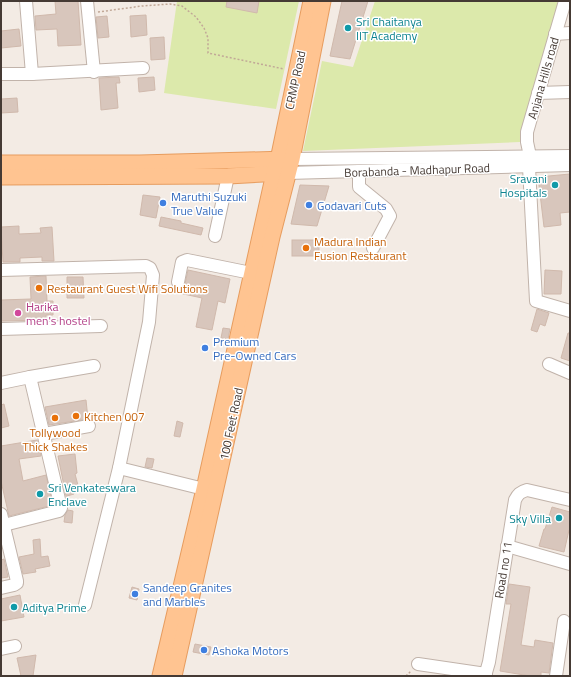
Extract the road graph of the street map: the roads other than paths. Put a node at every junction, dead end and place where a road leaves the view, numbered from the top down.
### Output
1 (26, 1) edge
2 (87, 1) edge
3 (311, 1) edge
4 (323, 1) edge
5 (565, 1) edge
6 (570, 33) edge
7 (556, 34) junction
8 (143, 68) dead end
9 (94, 72) junction
10 (1, 74) edge
11 (32, 74) junction
12 (570, 92) edge
13 (538, 93) junction
14 (570, 156) edge
15 (529, 161) junction
16 (1, 163) edge
17 (570, 165) edge
18 (283, 166) junction
19 (359, 171) junction
20 (228, 176) junction
21 (1, 178) edge
22 (215, 236) dead end
23 (373, 248) dead end
24 (1, 270) edge
25 (251, 274) junction
26 (178, 282) dead end
27 (570, 311) edge
28 (101, 326) dead end
29 (1, 329) edge
30 (549, 364) dead end
31 (94, 366) dead end
32 (570, 373) edge
33 (30, 377) junction
34 (1, 383) edge
35 (89, 426) dead end
36 (44, 434) junction
37 (119, 468) junction
38 (204, 489) junction
39 (570, 500) edge
40 (2, 519) edge
41 (507, 546) junction
42 (570, 564) edge
43 (1, 588) edge
44 (85, 606) dead end
45 (564, 621) dead end
46 (15, 646) dead end
47 (1, 649) edge
48 (418, 664) dead end
49 (486, 675) edge
50 (160, 676) edge
51 (174, 676) edge
52 (556, 676) edge

1 - 11 street
2 - 9 street
3 - 18 main road, CRMP Road
4 - 18 main road, CRMP Road
5 - 7 street, Anjana Hills road
6 - 7 street
7 - 13 street, Anjana Hills road
8 - 9 street
9 - 11 street
10 - 11 street
12 - 13 street
13 - 15 street, Anjana Hills road
14 - 15 street
15 - 17 street, Borabanda - Madhapur Road
15 - 18 street
15 - 19 street, Borabanda - Madhapur Road
15 - 27 street, Anjana Hills road
16 - 18 main road
18 - 19 street, Borabanda - Madhapur Road
18 - 20 main road
18 - 25 main road, 100 Feet Road
18 - 51 main road, 100 Feet Road
19 - 23 street
20 - 21 main road
20 - 22 street
24 - 37 street
25 - 26 street
25 - 38 main road, 100 Feet Road
28 - 29 street
30 - 32 street
31 - 33 street
33 - 34 street
33 - 36 street
35 - 36 street
36 - 40 street
37 - 38 street
37 - 44 street
38 - 50 main road, 100 Feet Road
39 - 41 street, Road no 11
40 - 43 street
41 - 42 street
41 - 49 street, Road no 11
45 - 52 street
46 - 47 street
48 - 49 street

